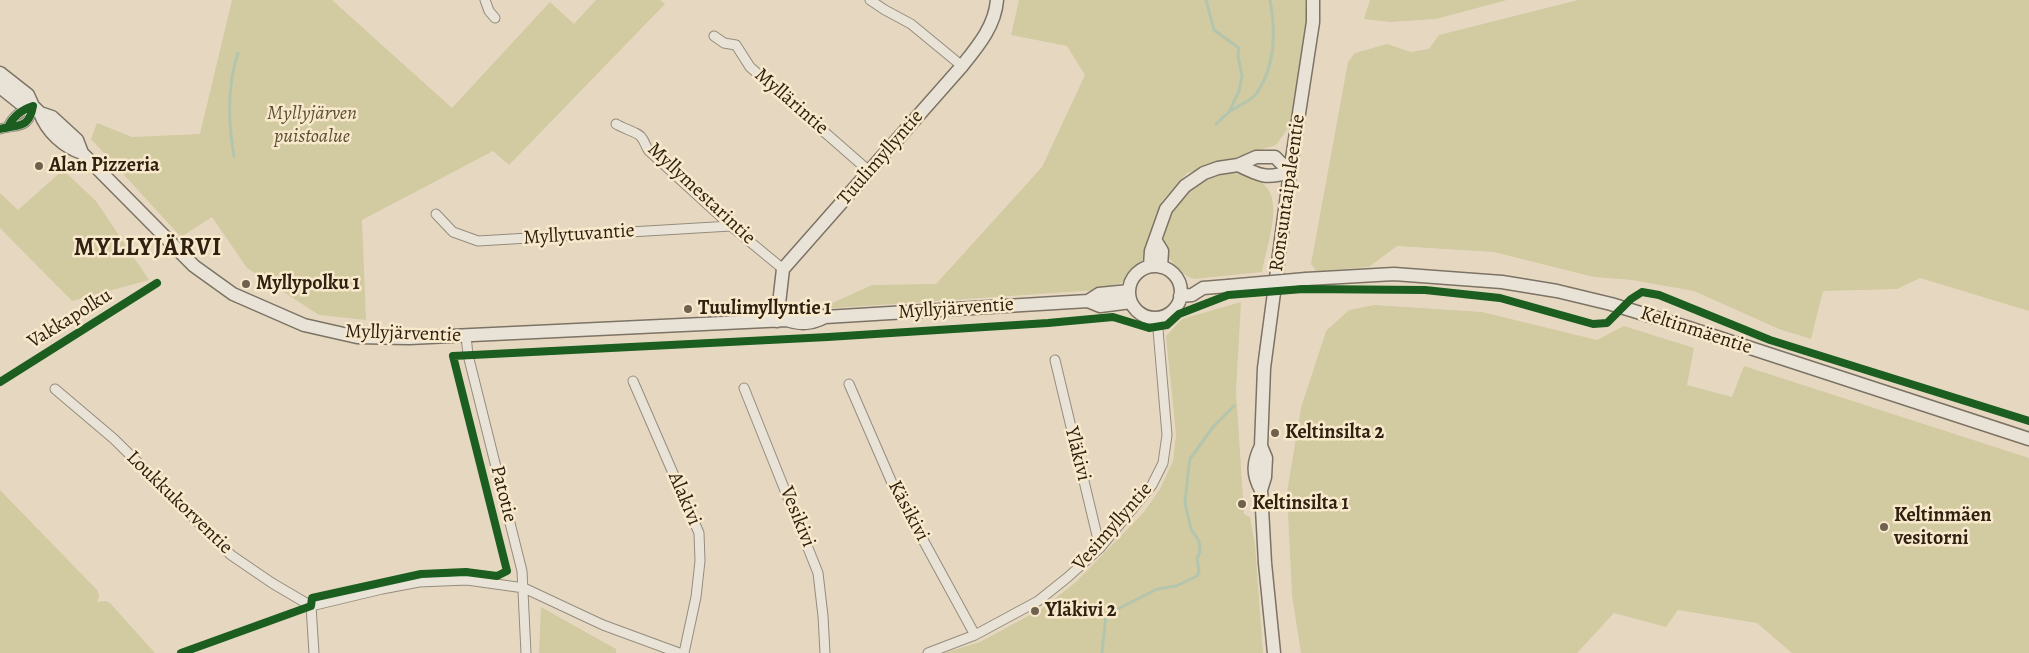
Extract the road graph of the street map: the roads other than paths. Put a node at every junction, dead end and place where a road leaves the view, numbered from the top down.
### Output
1 (485, 0) edge
2 (870, 0) edge
3 (997, 0) edge
4 (1313, 0) edge
5 (494, 18) dead end
6 (714, 36) dead end
7 (962, 66) junction
8 (0, 73) edge
9 (0, 86) edge
10 (36, 110) junction
11 (616, 124) dead end
12 (4, 128) edge
13 (1238, 165) junction
14 (869, 171) junction
15 (1290, 172) junction
16 (436, 214) dead end
17 (731, 226) junction
18 (1156, 266) junction
19 (784, 269) junction
20 (1180, 291) junction
21 (1130, 297) junction
22 (1157, 318) junction
23 (782, 320) junction
24 (466, 336) junction
25 (1055, 360) dead end
26 (633, 381) dead end
27 (848, 384) dead end
28 (744, 388) dead end
29 (55, 389) dead end
30 (2029, 439) edge
31 (1100, 548) junction
32 (524, 588) junction
33 (311, 606) junction
34 (975, 635) junction
35 (314, 653) edge
36 (526, 653) edge
37 (679, 653) edge
38 (684, 653) edge
39 (825, 653) edge
40 (928, 653) edge
41 (1274, 653) edge

1 - 5 street
2 - 7 street
3 - 7 main road, Tuulimyllyntie
4 - 15 main road, Ronsuntaipaleentie
6 - 14 street, Myllärintie
7 - 14 main road, Tuulimyllyntie
8 - 10 main road, Myllyjärventie
9 - 10 main road, Myllyjärventie
10 - 12 street
10 - 24 main road, Myllyjärventie
11 - 17 street, Myllymestarintie
13 - 15 main road
13 - 15 main road
13 - 18 main road
14 - 19 main road, Tuulimyllyntie
15 - 41 main road, Ronsuntaipaleentie
16 - 17 street, Myllytuvantie
17 - 19 street, Myllymestarintie
18 - 20 main road
18 - 21 main road
19 - 23 main road
20 - 22 main road
20 - 30 main road, Keltinmäentie, bridge
21 - 22 main road
21 - 23 main road, Myllyjärventie
22 - 31 street, Vesimyllyntie
23 - 24 main road, Myllyjärventie
24 - 32 street, Patotie
25 - 31 street, Yläkivi
26 - 38 street, Alakivi
27 - 34 street, Käsikivi
28 - 39 street, Vesikivi
29 - 33 street, Loukkukorventie
31 - 34 street, Vesimyllyntie
32 - 33 street
32 - 36 street, Patotie
32 - 37 street
33 - 35 street
34 - 40 street, Vesimyllyntie

